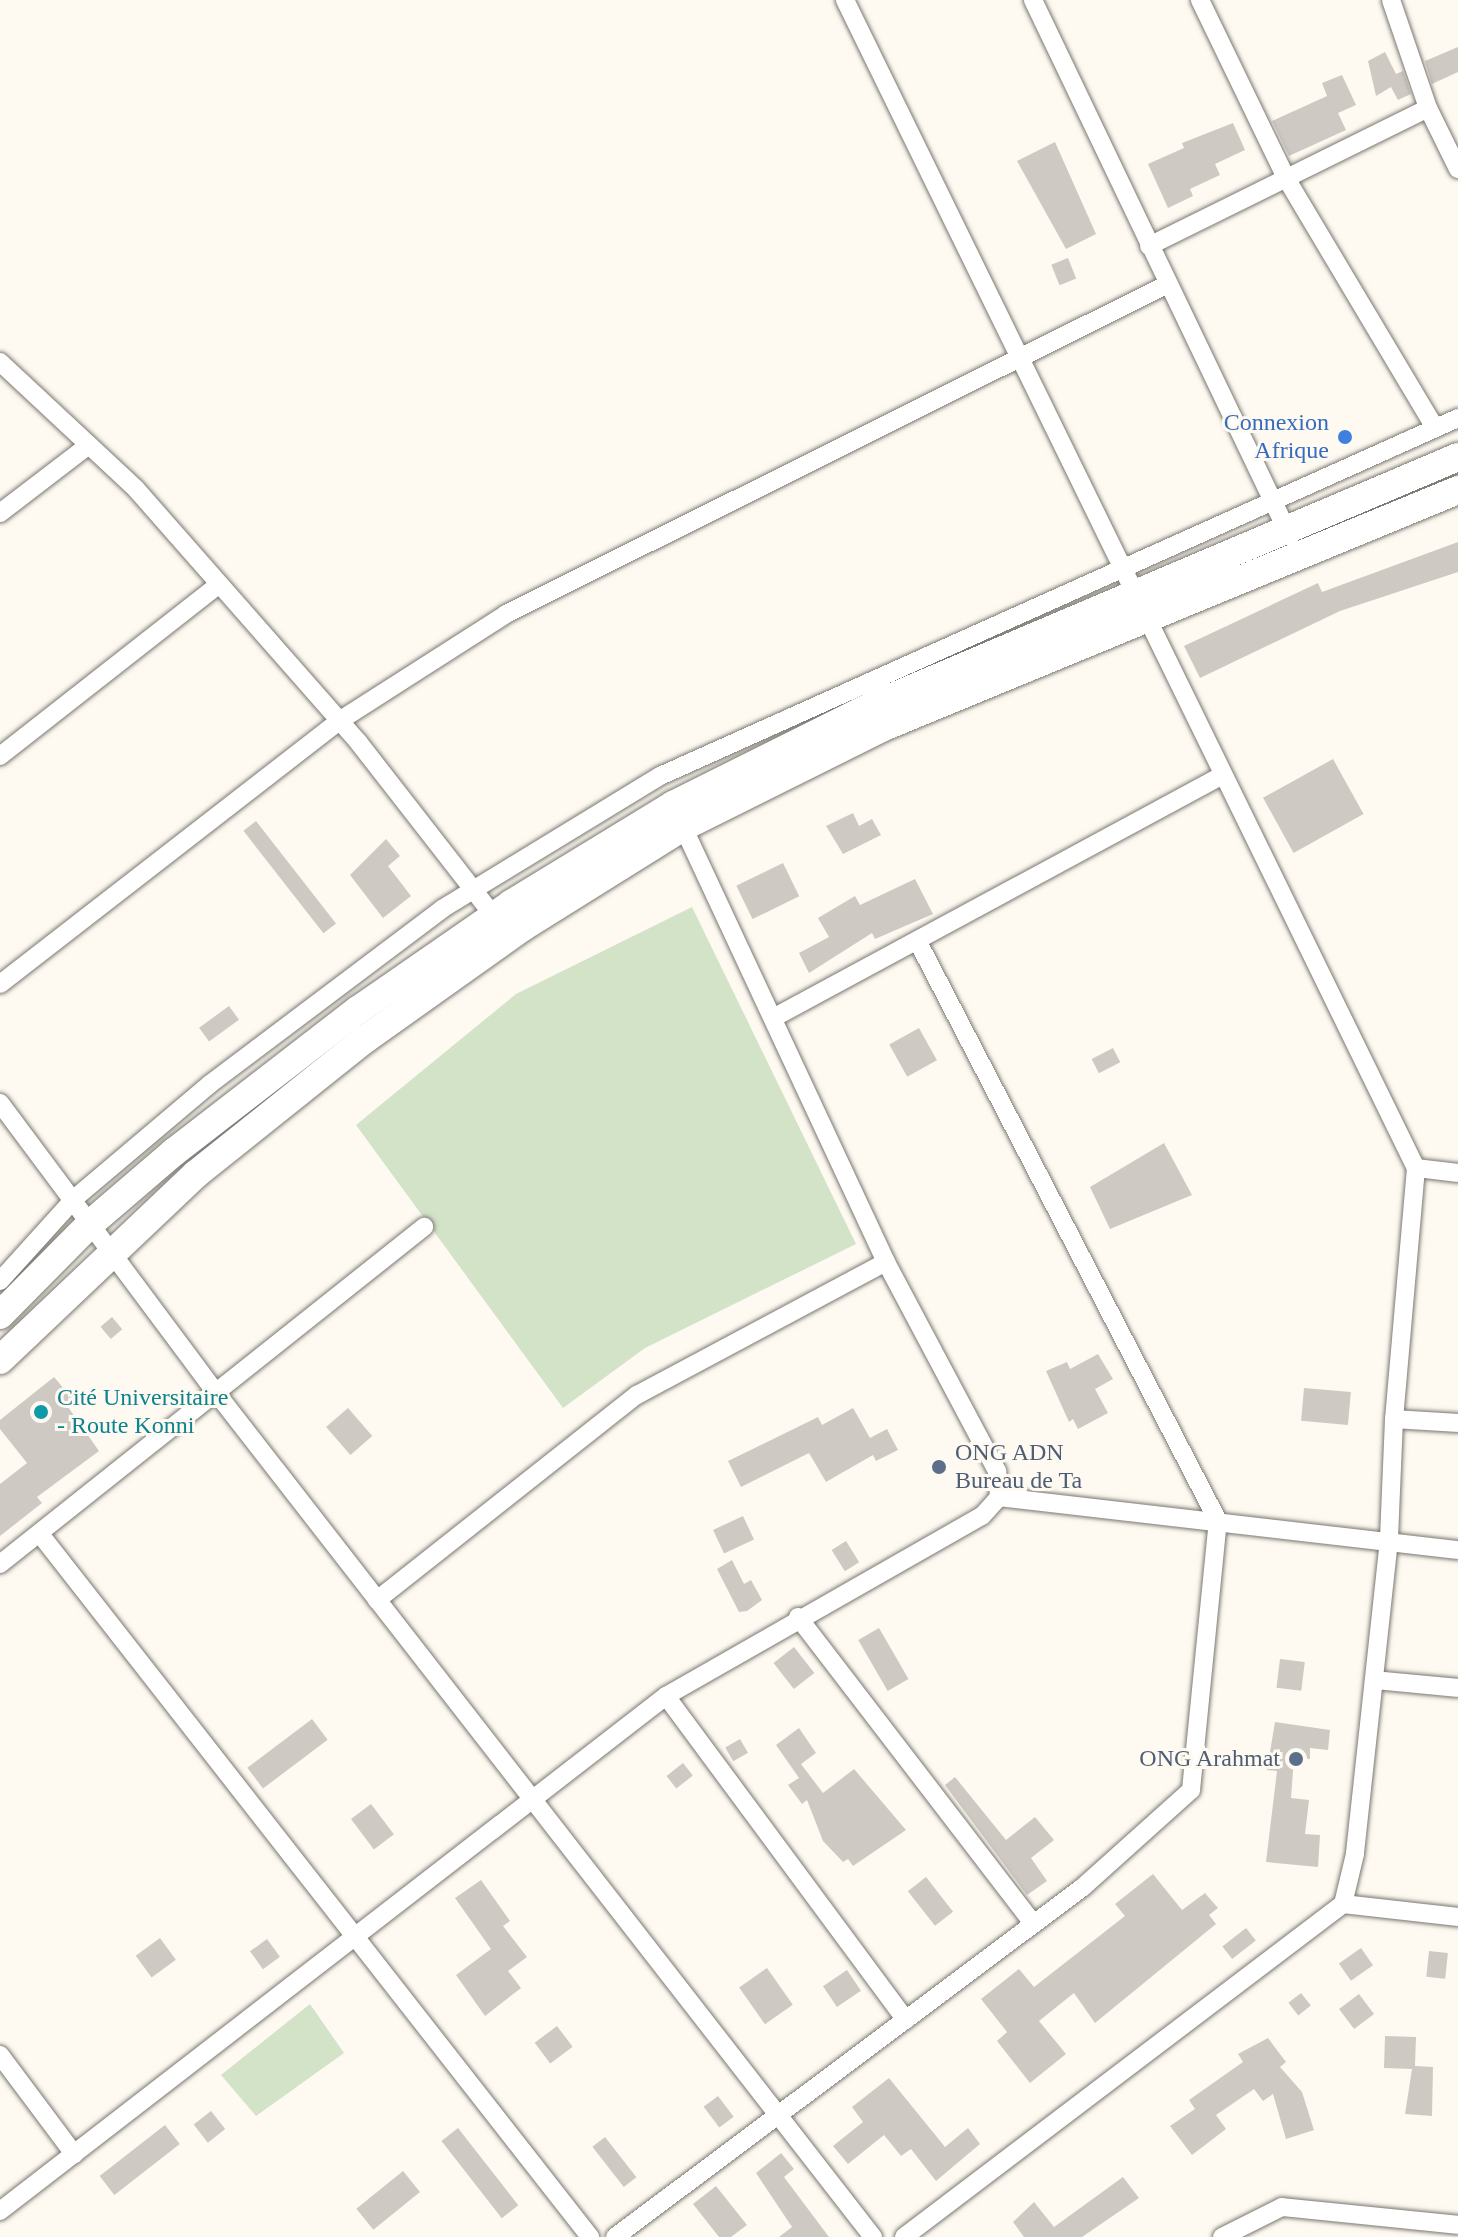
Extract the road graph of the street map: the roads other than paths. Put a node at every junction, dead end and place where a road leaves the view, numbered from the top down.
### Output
1 (845, 0) edge
2 (1200, 0) edge
3 (1391, 0) edge
4 (1035, 1) edge
5 (1428, 108) junction
6 (1458, 169) edge
7 (1286, 178) junction
8 (1149, 246) junction
9 (1168, 284) junction
10 (1022, 361) junction
11 (0, 362) edge
12 (1458, 418) edge
13 (1435, 428) junction
14 (89, 445) junction
15 (1458, 457) edge
16 (1458, 490) edge
17 (1273, 497) junction
18 (0, 513) edge
19 (1287, 528) junction
20 (1298, 554) junction
21 (1121, 565) junction
22 (219, 584) junction
23 (1141, 605) junction
24 (339, 721) junction
25 (0, 756) edge
26 (1223, 775) junction
27 (678, 816) junction
28 (474, 889) junction
29 (502, 926) junction
30 (917, 940) junction
31 (0, 984) edge
32 (773, 1018) junction
33 (367, 1020) junction
34 (0, 1103) edge
35 (1416, 1168) junction
36 (1458, 1173) edge
37 (75, 1198) junction
38 (90, 1224) junction
39 (424, 1227) dead end
40 (113, 1253) junction
41 (886, 1262) junction
42 (0, 1281) edge
43 (0, 1315) edge
44 (0, 1360) edge
45 (218, 1395) junction
46 (1394, 1419) junction
47 (1458, 1423) edge
48 (999, 1497) junction
49 (1218, 1521) junction
50 (40, 1534) junction
51 (1389, 1540) junction
52 (1458, 1550) edge
53 (0, 1564) edge
54 (377, 1600) junction
55 (798, 1617) junction
56 (1374, 1680) junction
57 (1458, 1688) edge
58 (666, 1696) junction
59 (531, 1800) junction
60 (1343, 1904) junction
61 (1458, 1917) edge
62 (1033, 1923) junction
63 (355, 1936) junction
64 (906, 2020) junction
65 (0, 2055) edge
66 (778, 2114) junction
67 (74, 2154) junction
68 (0, 2211) edge
69 (1458, 2225) edge
70 (590, 2237) edge
71 (615, 2237) edge
72 (873, 2237) edge
73 (904, 2237) edge
74 (1222, 2237) edge

1 - 10 street
2 - 7 street
3 - 5 street
4 - 8 street
5 - 6 street
5 - 7 street
7 - 8 street
7 - 13 street
8 - 9 street
9 - 10 street
9 - 17 street
10 - 21 street
10 - 24 street
11 - 14 street
12 - 13 street
13 - 17 street
14 - 18 street
14 - 22 street
15 - 19 main road
16 - 20 main road
17 - 19 street
17 - 21 street
19 - 20 street
19 - 23 main road
20 - 23 main road
21 - 23 street
21 - 28 street
22 - 24 street
22 - 25 street
23 - 26 street
23 - 27 main road
24 - 28 street
24 - 31 street
26 - 30 street
26 - 35 street
27 - 29 main road
27 - 32 street
28 - 29 street
28 - 37 street
29 - 33 main road
30 - 32 street
30 - 49 street
32 - 41 street
33 - 38 main road
33 - 40 main road
34 - 37 street
35 - 36 street
35 - 46 street
37 - 38 street
37 - 42 street
38 - 40 street
38 - 43 main road
39 - 45 street
40 - 44 main road
40 - 45 street
41 - 48 street
41 - 54 street
45 - 50 street
45 - 54 street
46 - 47 street
46 - 51 street
48 - 49 street
48 - 55 street
49 - 51 street
49 - 62 street
50 - 53 street
50 - 63 street
51 - 52 street
51 - 56 street
54 - 59 street
55 - 58 street
55 - 62 street
56 - 57 street
56 - 60 street
58 - 59 street
58 - 64 street
59 - 63 street
59 - 66 street
60 - 61 street
60 - 73 street
62 - 64 street
63 - 67 street
63 - 70 street
64 - 66 street
65 - 67 street
66 - 71 street
66 - 72 street
67 - 68 street
69 - 74 street

